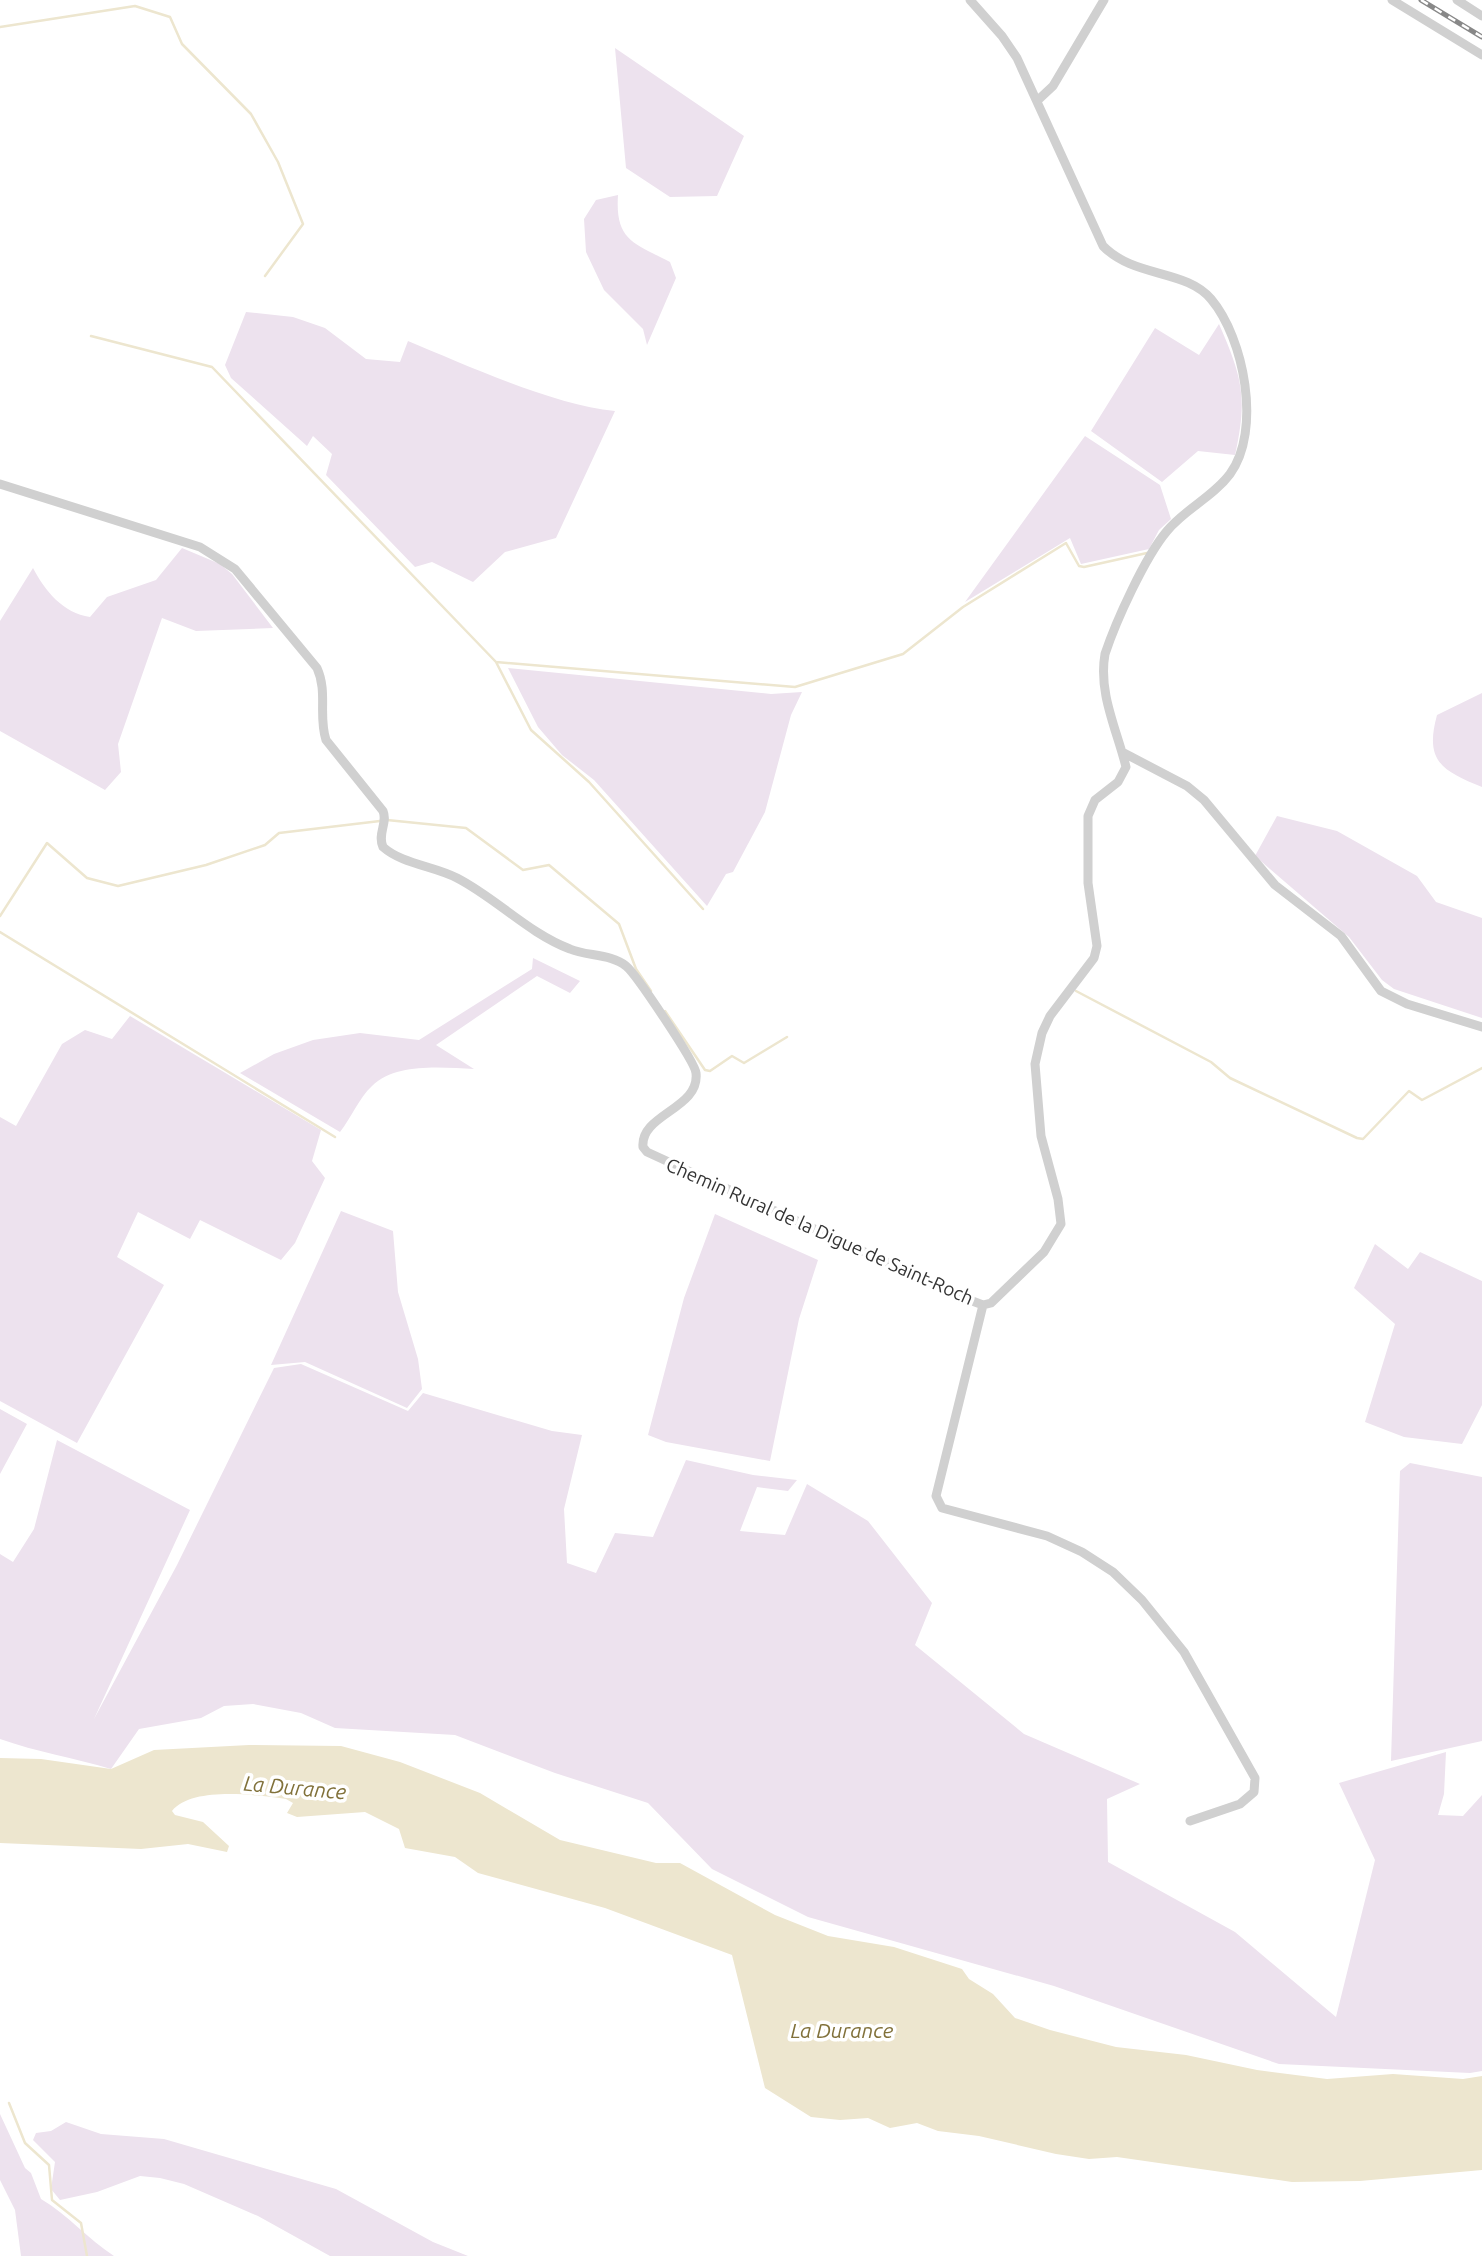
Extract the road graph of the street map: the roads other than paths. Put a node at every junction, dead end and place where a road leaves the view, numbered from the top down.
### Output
1 (970, 0) edge
2 (1104, 0) edge
3 (1392, 0) edge
4 (1457, 0) edge
5 (1482, 16) edge
6 (1482, 55) edge
7 (1038, 100) junction
8 (0, 484) edge
9 (1122, 752) junction
10 (1482, 1027) edge
11 (985, 1305) junction
12 (1190, 1821) dead end

1 - 7 street
2 - 7 street
3 - 6 street
4 - 5 street
7 - 9 street
8 - 11 street, Chemin Rural de la Digue de Saint-Roch
9 - 10 street
9 - 11 street
11 - 12 street

